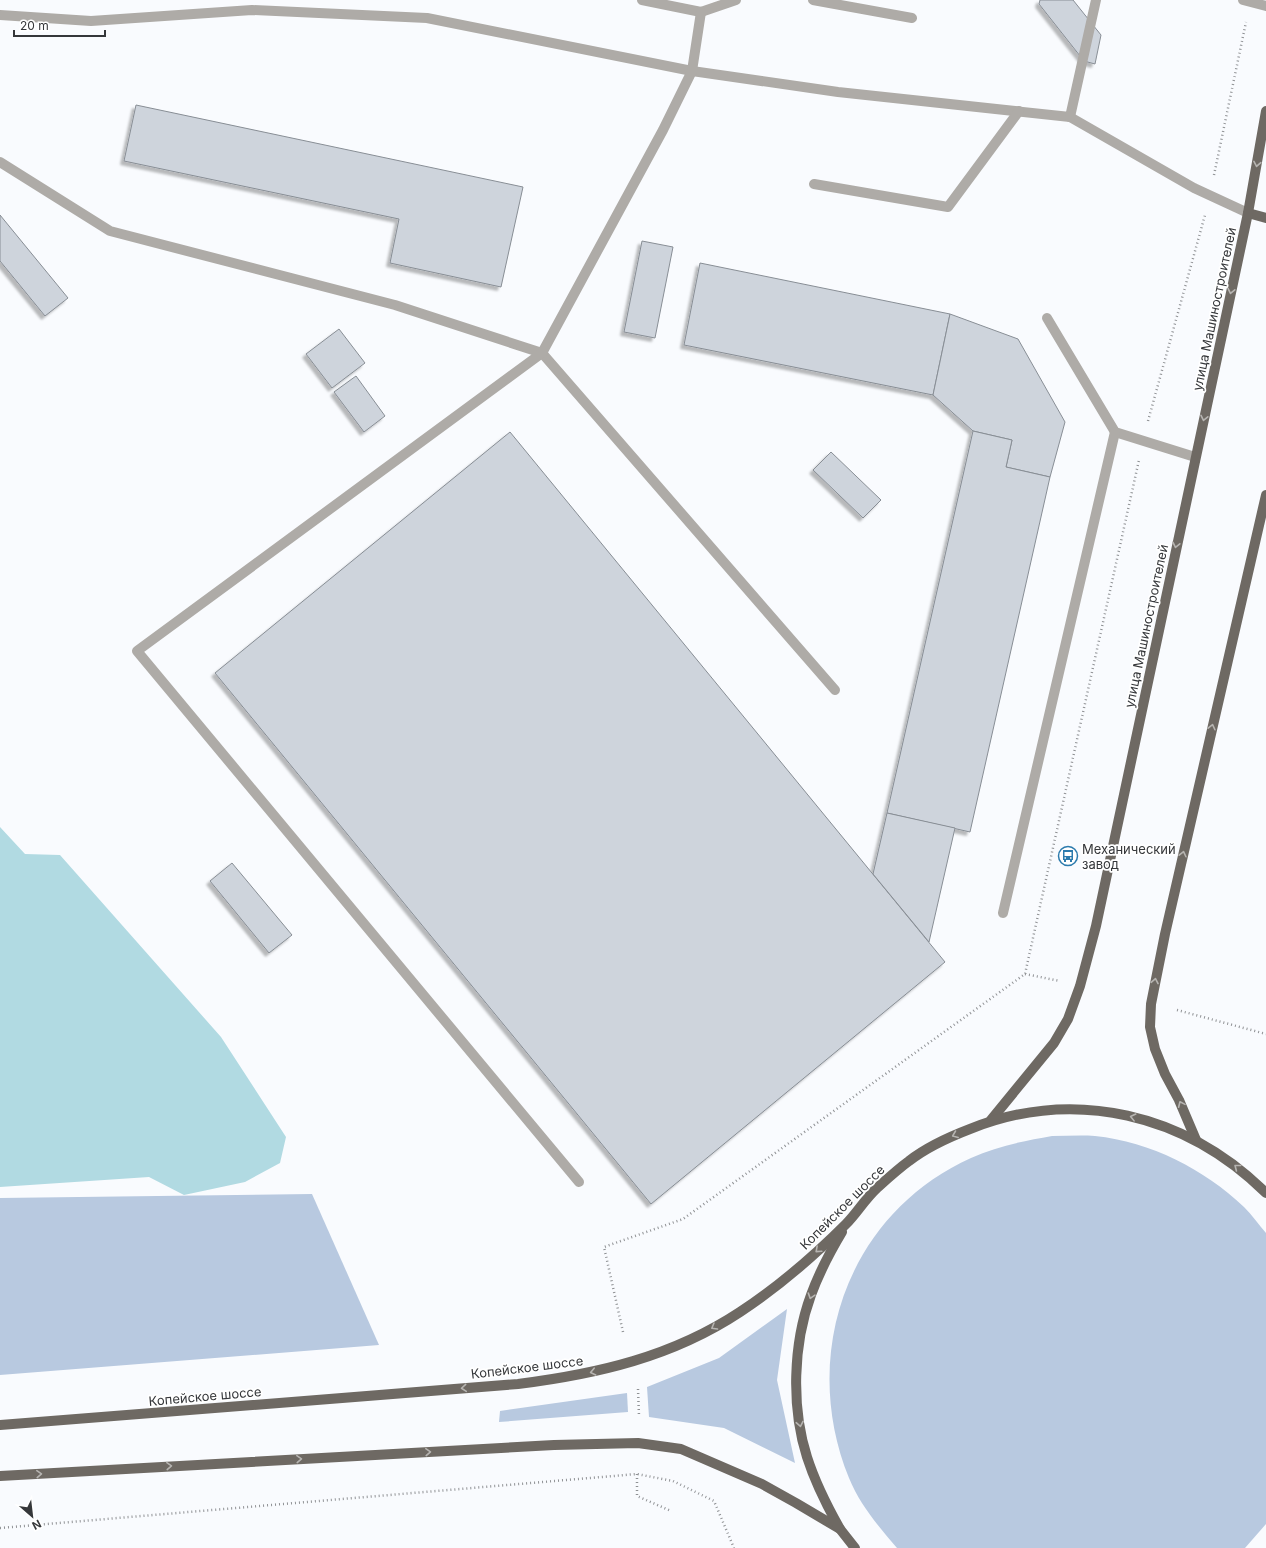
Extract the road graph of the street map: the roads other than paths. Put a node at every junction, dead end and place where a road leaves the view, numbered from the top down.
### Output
1 (642, 0) edge
2 (736, 0) edge
3 (813, 0) edge
4 (1096, 0) edge
5 (1246, 1) edge
6 (1266, 6) edge
7 (701, 12) junction
8 (0, 15) edge
9 (912, 18) dead end
10 (692, 71) junction
11 (1019, 111) junction
12 (1266, 111) edge
13 (1070, 117) junction
14 (0, 162) edge
15 (814, 184) dead end
16 (1248, 213) junction
17 (1266, 218) edge
18 (1047, 318) dead end
19 (542, 353) junction
20 (1115, 432) junction
21 (1195, 457) junction
22 (1266, 495) edge
23 (835, 690) dead end
24 (1003, 913) dead end
25 (991, 1120) junction
26 (1196, 1140) junction
27 (579, 1182) dead end
28 (1266, 1193) edge
29 (847, 1223) junction
30 (0, 1425) edge
31 (0, 1476) edge
32 (840, 1529) junction
33 (855, 1548) edge

1 - 7 lane
2 - 7 lane
3 - 9 lane
4 - 13 lane
5 - 6 lane
7 - 10 lane
8 - 10 lane
10 - 11 lane
10 - 19 lane
11 - 13 lane
11 - 15 lane
12 -> 16 main road, улица Машиностроителей
13 - 16 lane
14 - 19 lane
16 - 17 main road
16 -> 21 main road, улица Машиностроителей
18 - 20 lane
19 - 23 lane
19 - 27 lane
20 - 21 lane
20 - 24 lane
21 -> 25 main road, улица Машиностроителей
26 -> 22 main road
26 -> 25 main road, Копейское шоссе
25 -> 29 main road, Копейское шоссе
28 -> 26 main road, Копейское шоссе
29 -> 30 main road, Копейское шоссе
29 -> 32 main road
31 -> 32 main road
32 - 33 main road

